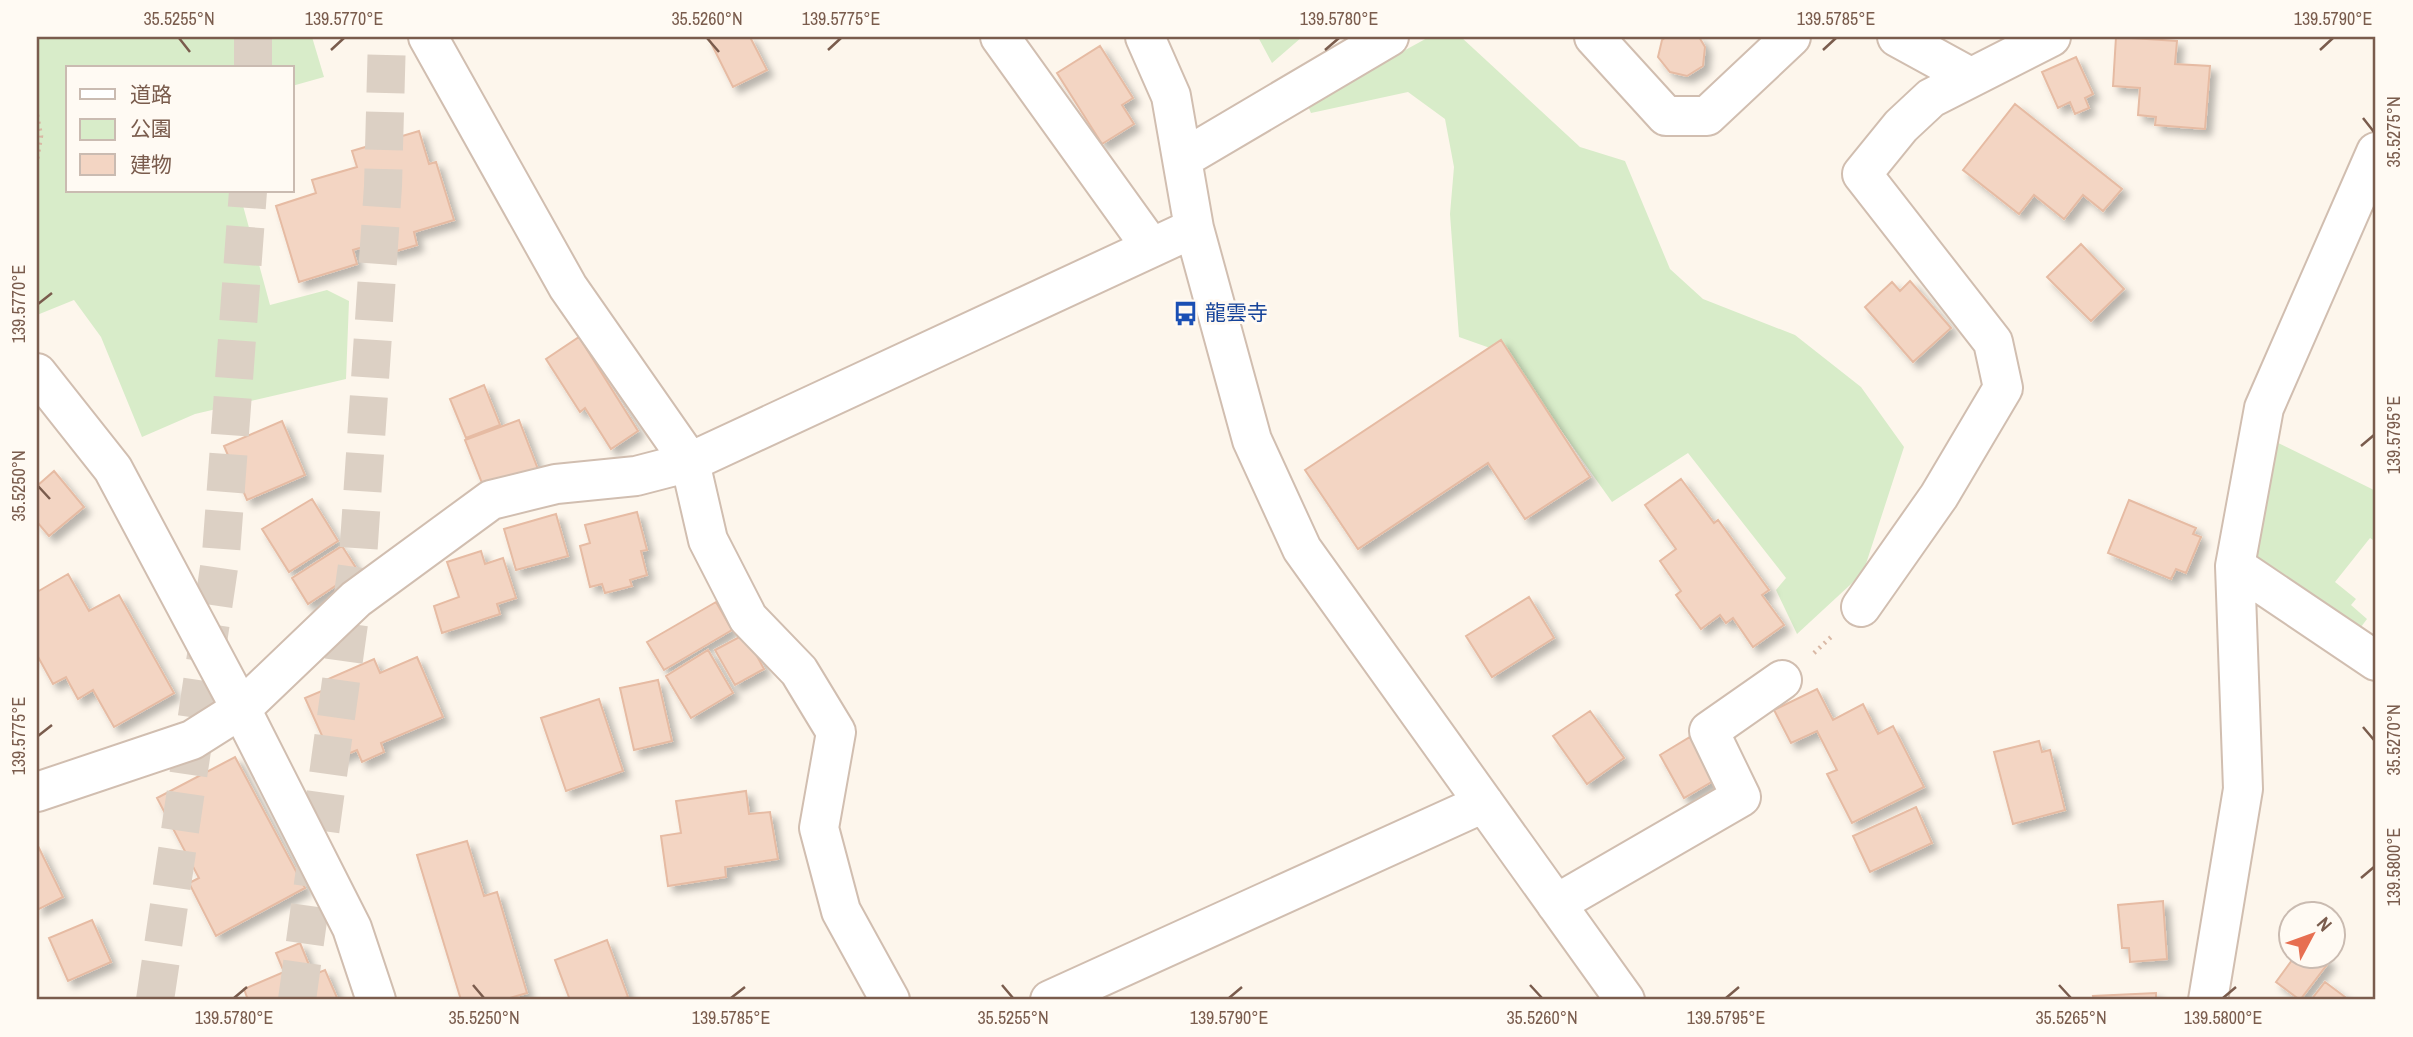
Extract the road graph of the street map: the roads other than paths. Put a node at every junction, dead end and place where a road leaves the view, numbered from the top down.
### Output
1 (428, 37) edge
2 (1000, 37) edge
3 (1145, 37) edge
4 (1389, 37) edge
5 (1594, 37) edge
6 (1791, 37) edge
7 (1897, 37) edge
8 (2050, 37) edge
9 (1970, 77) junction
10 (1184, 158) junction
11 (2371, 176) edge
12 (1194, 228) junction
13 (1151, 247) junction
14 (37, 373) edge
15 (690, 462) junction
16 (2235, 566) junction
17 (1861, 607) road end
18 (2376, 661) edge
19 (1782, 680) road end
20 (241, 709) junction
21 (37, 792) edge
22 (1484, 803) junction
23 (1556, 904) junction
24 (376, 1000) edge
25 (891, 1000) edge
26 (1050, 1000) edge
27 (1625, 1000) edge
28 (2208, 1000) edge

1 - 15 street
2 - 13 street
3 - 10 street
4 - 10 street
5 - 6 street
7 - 9 street
8 - 9 street
9 - 17 street
10 - 12 street
11 - 16 street
12 - 13 street
12 - 22 street
13 - 15 street
14 - 20 street
15 - 20 street
15 - 25 street
16 - 18 street
16 - 28 street
19 - 23 street
20 - 21 street
20 - 24 street
22 - 23 street
22 - 26 street
23 - 27 street

